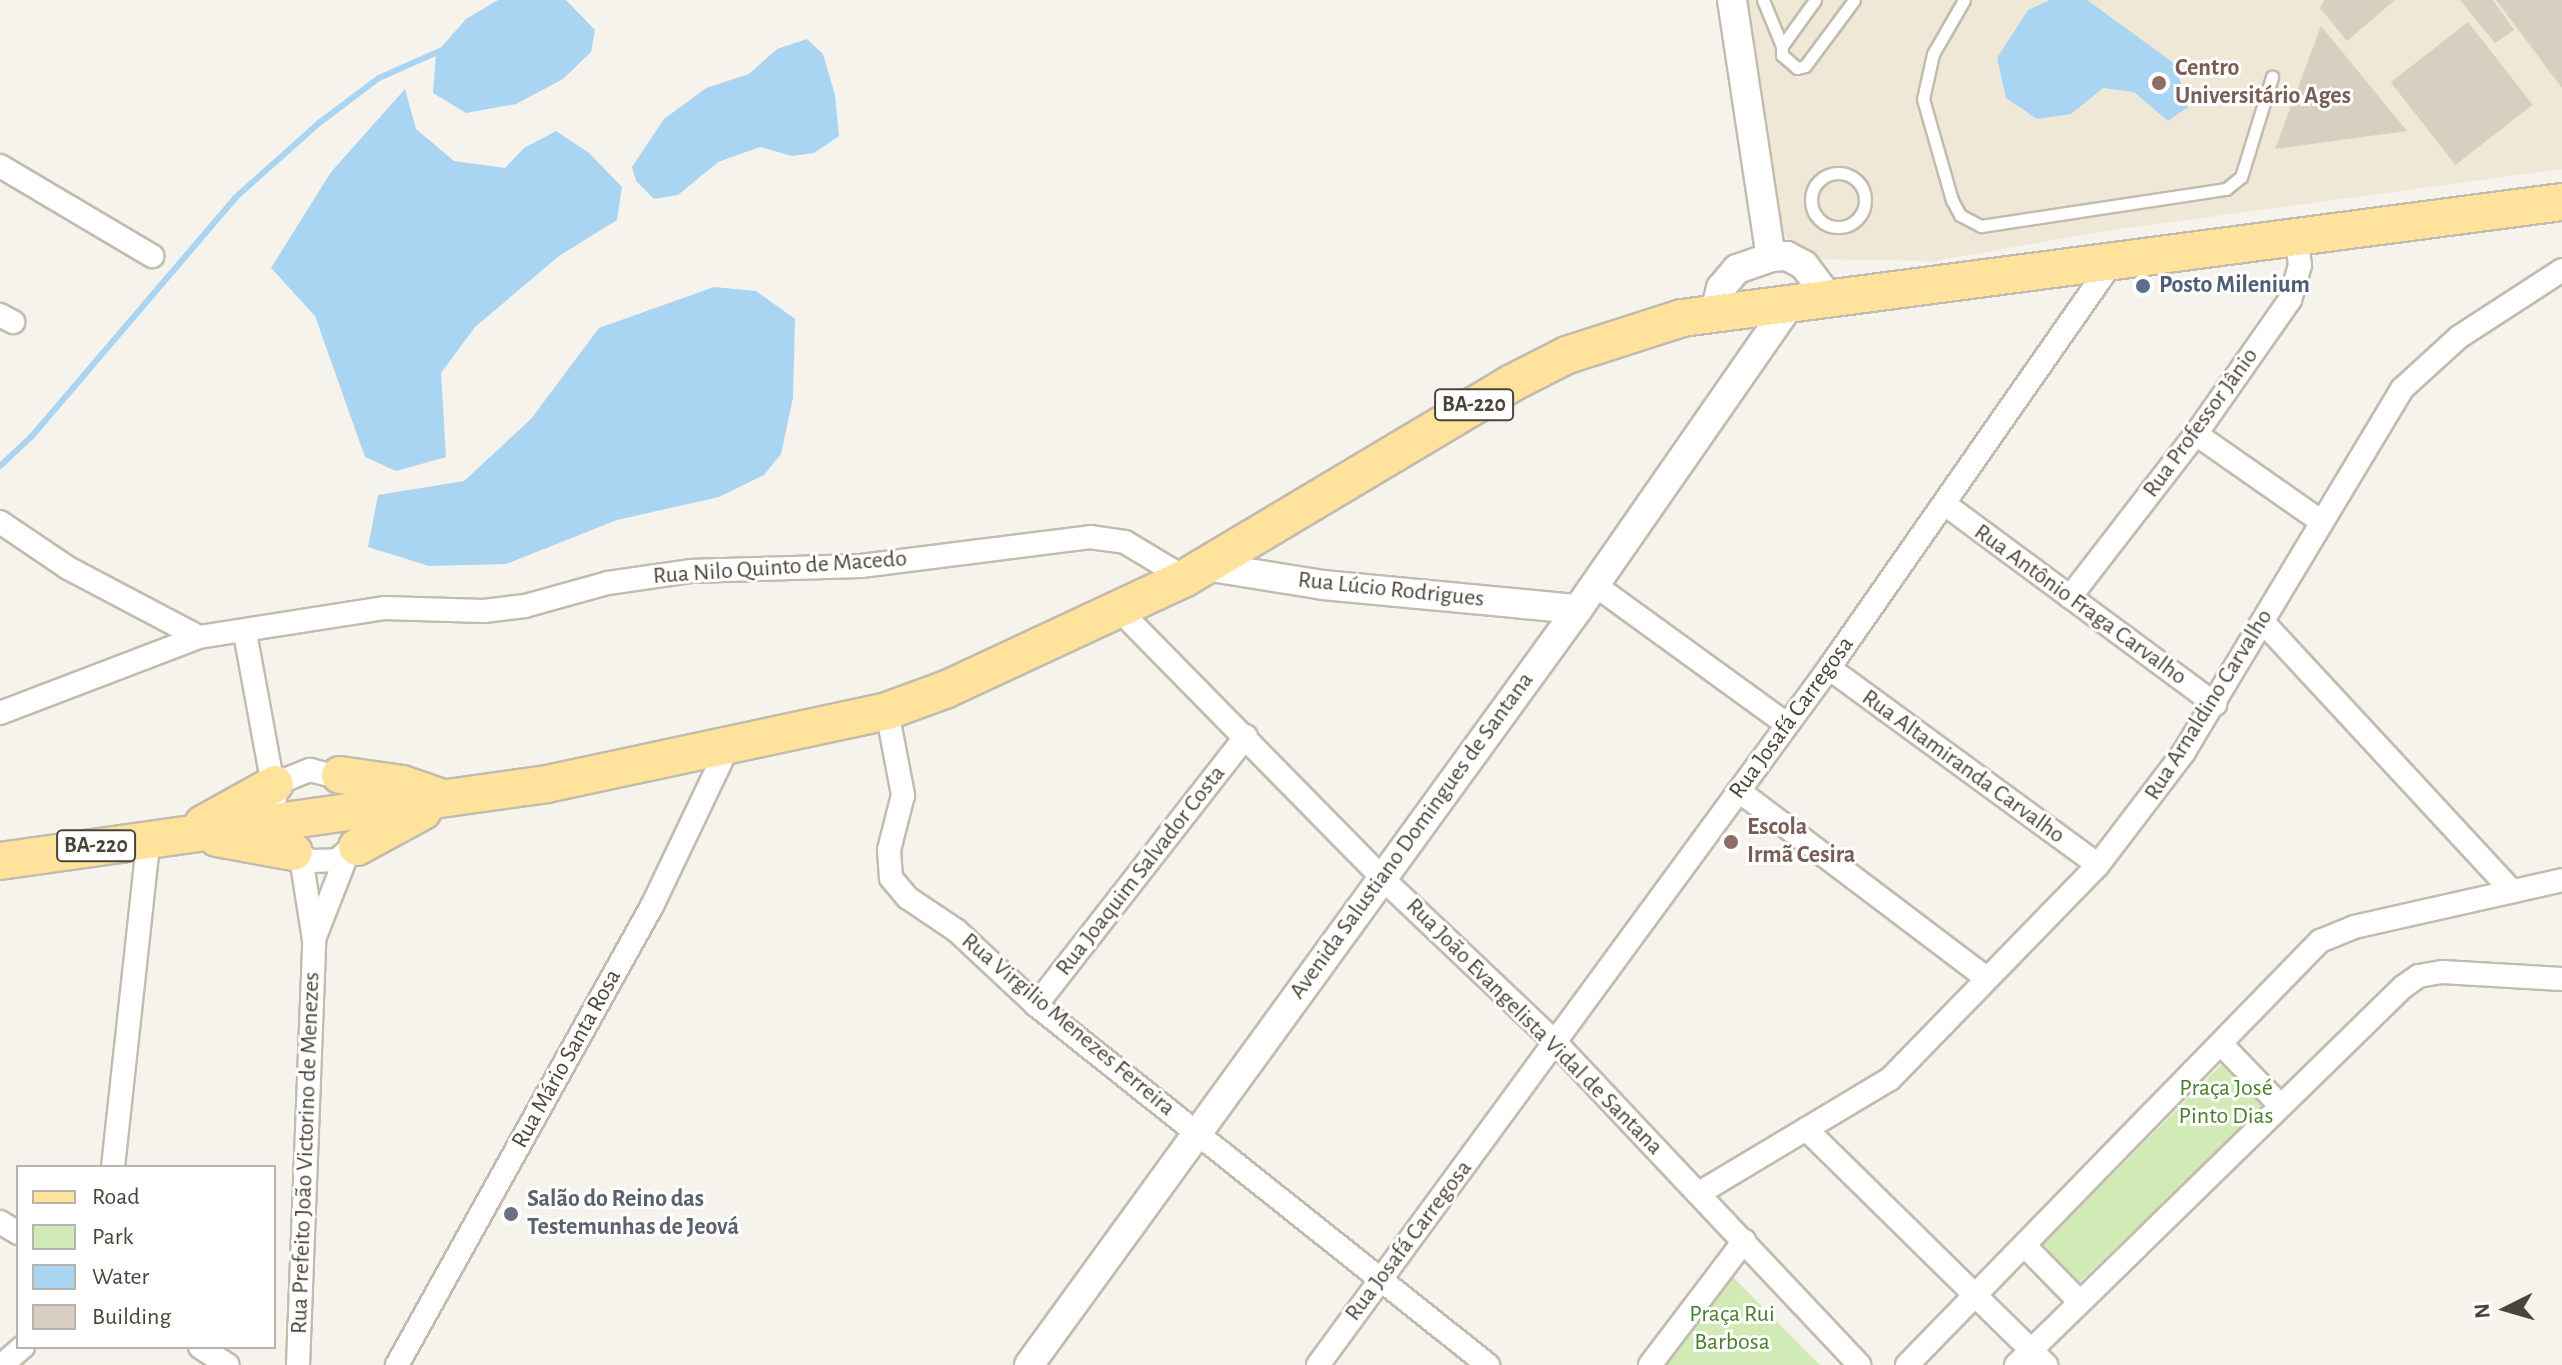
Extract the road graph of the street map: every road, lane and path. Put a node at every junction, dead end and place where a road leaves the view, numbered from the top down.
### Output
1 (1732, 0) edge
2 (1763, 0) edge
3 (1815, 0) edge
4 (1854, 0) edge
5 (1964, 0) edge
6 (1782, 46) junction
7 (2272, 77) dead end
8 (0, 166) edge
9 (1864, 191) joint
10 (2562, 202) edge
11 (2296, 235) junction
12 (152, 256) dead end
13 (1771, 257) junction
14 (2115, 258) junction
15 (2562, 270) edge
16 (1831, 301) junction
17 (1790, 304) junction
18 (1715, 312) junction
19 (2196, 434) junction
20 (1946, 505) junction
21 (2319, 520) junction
22 (0, 522) edge
23 (1195, 572) junction
24 (1595, 585) junction
25 (2070, 597) junction
26 (1578, 609) junction
27 (1120, 611) junction
28 (2263, 622) junction
29 (245, 633) junction
30 (199, 637) junction
31 (1829, 668) junction
32 (2215, 704) junction
33 (887, 711) junction
34 (0, 713) edge
35 (1786, 724) junction
36 (1246, 736) junction
37 (728, 747) junction
38 (340, 775) junction
39 (275, 784) junction
40 (1739, 791) junction
41 (446, 799) junction
42 (368, 811) junction
43 (193, 832) junction
44 (149, 838) junction
45 (291, 844) junction
46 (352, 851) junction
47 (0, 861) edge
48 (2098, 865) junction
49 (1381, 877) junction
50 (2562, 880) edge
51 (2512, 891) junction
52 (314, 940) junction
53 (1986, 978) junction
54 (2562, 979) edge
55 (1036, 1005) junction
56 (1557, 1044) junction
57 (2222, 1045) junction
58 (2280, 1105) junction
59 (1806, 1129) junction
60 (1195, 1132) junction
61 (113, 1165) edge
62 (1701, 1192) junction
63 (1744, 1241) junction
64 (2024, 1245) junction
65 (1380, 1279) junction
66 (1975, 1294) junction
67 (2079, 1301) junction
68 (203, 1349) edge
69 (2031, 1360) edge
70 (228, 1365) edge
71 (298, 1365) edge
72 (397, 1365) edge
73 (1029, 1365) edge
74 (1318, 1365) edge
75 (1488, 1365) edge
76 (1650, 1365) edge
77 (1859, 1365) edge
78 (1907, 1365) edge

1 - 13 street
2 - 6 lane
3 - 6 lane
4 - 6 lane
5 - 7 lane
8 - 12 street
9 - 9 lane
10 - 11 main road, BA-220
11 - 14 main road, BA-220
11 - 19 street, Rua Professor Jânio
13 - 16 street
13 - 18 street
14 - 16 main road, BA-220
14 - 20 street, Rua Josafá Carregosa
15 - 21 street, Rua Arnaldino Carvalho
16 - 17 main road, BA-220
17 - 18 main road, BA-220
17 - 24 street, Avenida Salustiano Domingues de Santana
18 - 23 main road, BA-220
19 - 21 street
19 - 25 street, Rua Professor Jânio
20 - 25 street, Rua Antônio Fraga Carvalho
20 - 31 street, Rua Josafá Carregosa
21 - 28 street, Rua Arnaldino Carvalho
22 - 30 street
23 - 26 street, Rua Lúcio Rodrigues
23 - 27 main road, BA-220
23 - 29 street, Rua Nilo Quinto de Macedo
24 - 26 street, Avenida Salustiano Domingues de Santana
24 - 35 street
25 - 32 street, Rua Antônio Fraga Carvalho
26 - 49 street, Avenida Salustiano Domingues de Santana
27 - 33 main road, BA-220
27 - 36 street, Rua João Evangelista Vidal de Santana
28 - 32 street, Rua Arnaldino Carvalho
28 - 51 street
29 - 30 street, Rua Nilo Quinto de Macedo
29 - 39 street, Rua Prefeito João Victorino de Menezes
30 - 34 street, Rua Nilo Quinto de Macedo
31 - 35 street, Rua Josafá Carregosa
31 - 48 street, Rua Altamiranda Carvalho
32 - 48 street, Rua Arnaldino Carvalho
33 - 37 main road, BA-220
33 - 55 street, Rua Virgilio Menezes Ferreira
35 - 40 street, Rua Josafá Carregosa
36 - 49 street, Rua João Evangelista Vidal de Santana
36 - 55 street, Rua Joaquim Salvador Costa
37 - 41 main road, BA-220
37 - 72 street, Rua Mário Santa Rosa
38 - 39 street
38 - 41 main road
38 - 42 street
39 - 43 main road
39 - 45 street, Rua Prefeito João Victorino de Menezes
40 - 53 street
40 - 56 street, Rua Josafá Carregosa
41 - 42 main road, BA-220
41 - 46 main road
42 - 45 main road, BA-220
42 - 46 street, Rua Prefeito João Victorino de Menezes
43 - 44 main road, BA-220
43 - 45 main road
44 - 47 main road, BA-220
44 - 61 street
45 - 46 street
45 - 52 street, Rua Prefeito João Victorino de Menezes
46 - 52 street, Rua Prefeito João Victorino de Menezes
48 - 53 street, Rua Arnaldino Carvalho
49 - 56 street, Rua João Evangelista Vidal de Santana
49 - 60 street, Avenida Salustiano Domingues de Santana
50 - 51 street
51 - 57 street
52 - 71 street, Rua Prefeito João Victorino de Menezes
53 - 59 street, Rua Arnaldino Carvalho
54 - 58 street
55 - 60 street, Rua Virgilio Menezes Ferreira
56 - 62 street, Rua João Evangelista Vidal de Santana
56 - 65 street, Rua Josafá Carregosa
57 - 58 street
57 - 64 street
58 - 67 street
59 - 62 street, Rua Arnaldino Carvalho
59 - 66 street
60 - 65 street, Rua Virgilio Menezes Ferreira
60 - 73 street, Avenida Salustiano Domingues de Santana
62 - 63 street, Rua João Evangelista Vidal de Santana
63 - 76 street
63 - 77 street
64 - 66 street
64 - 67 street
65 - 74 street, Rua Josafá Carregosa
65 - 75 street, Rua Virgilio Menezes Ferreira
66 - 69 street
66 - 78 street
67 - 69 street
68 - 70 street

